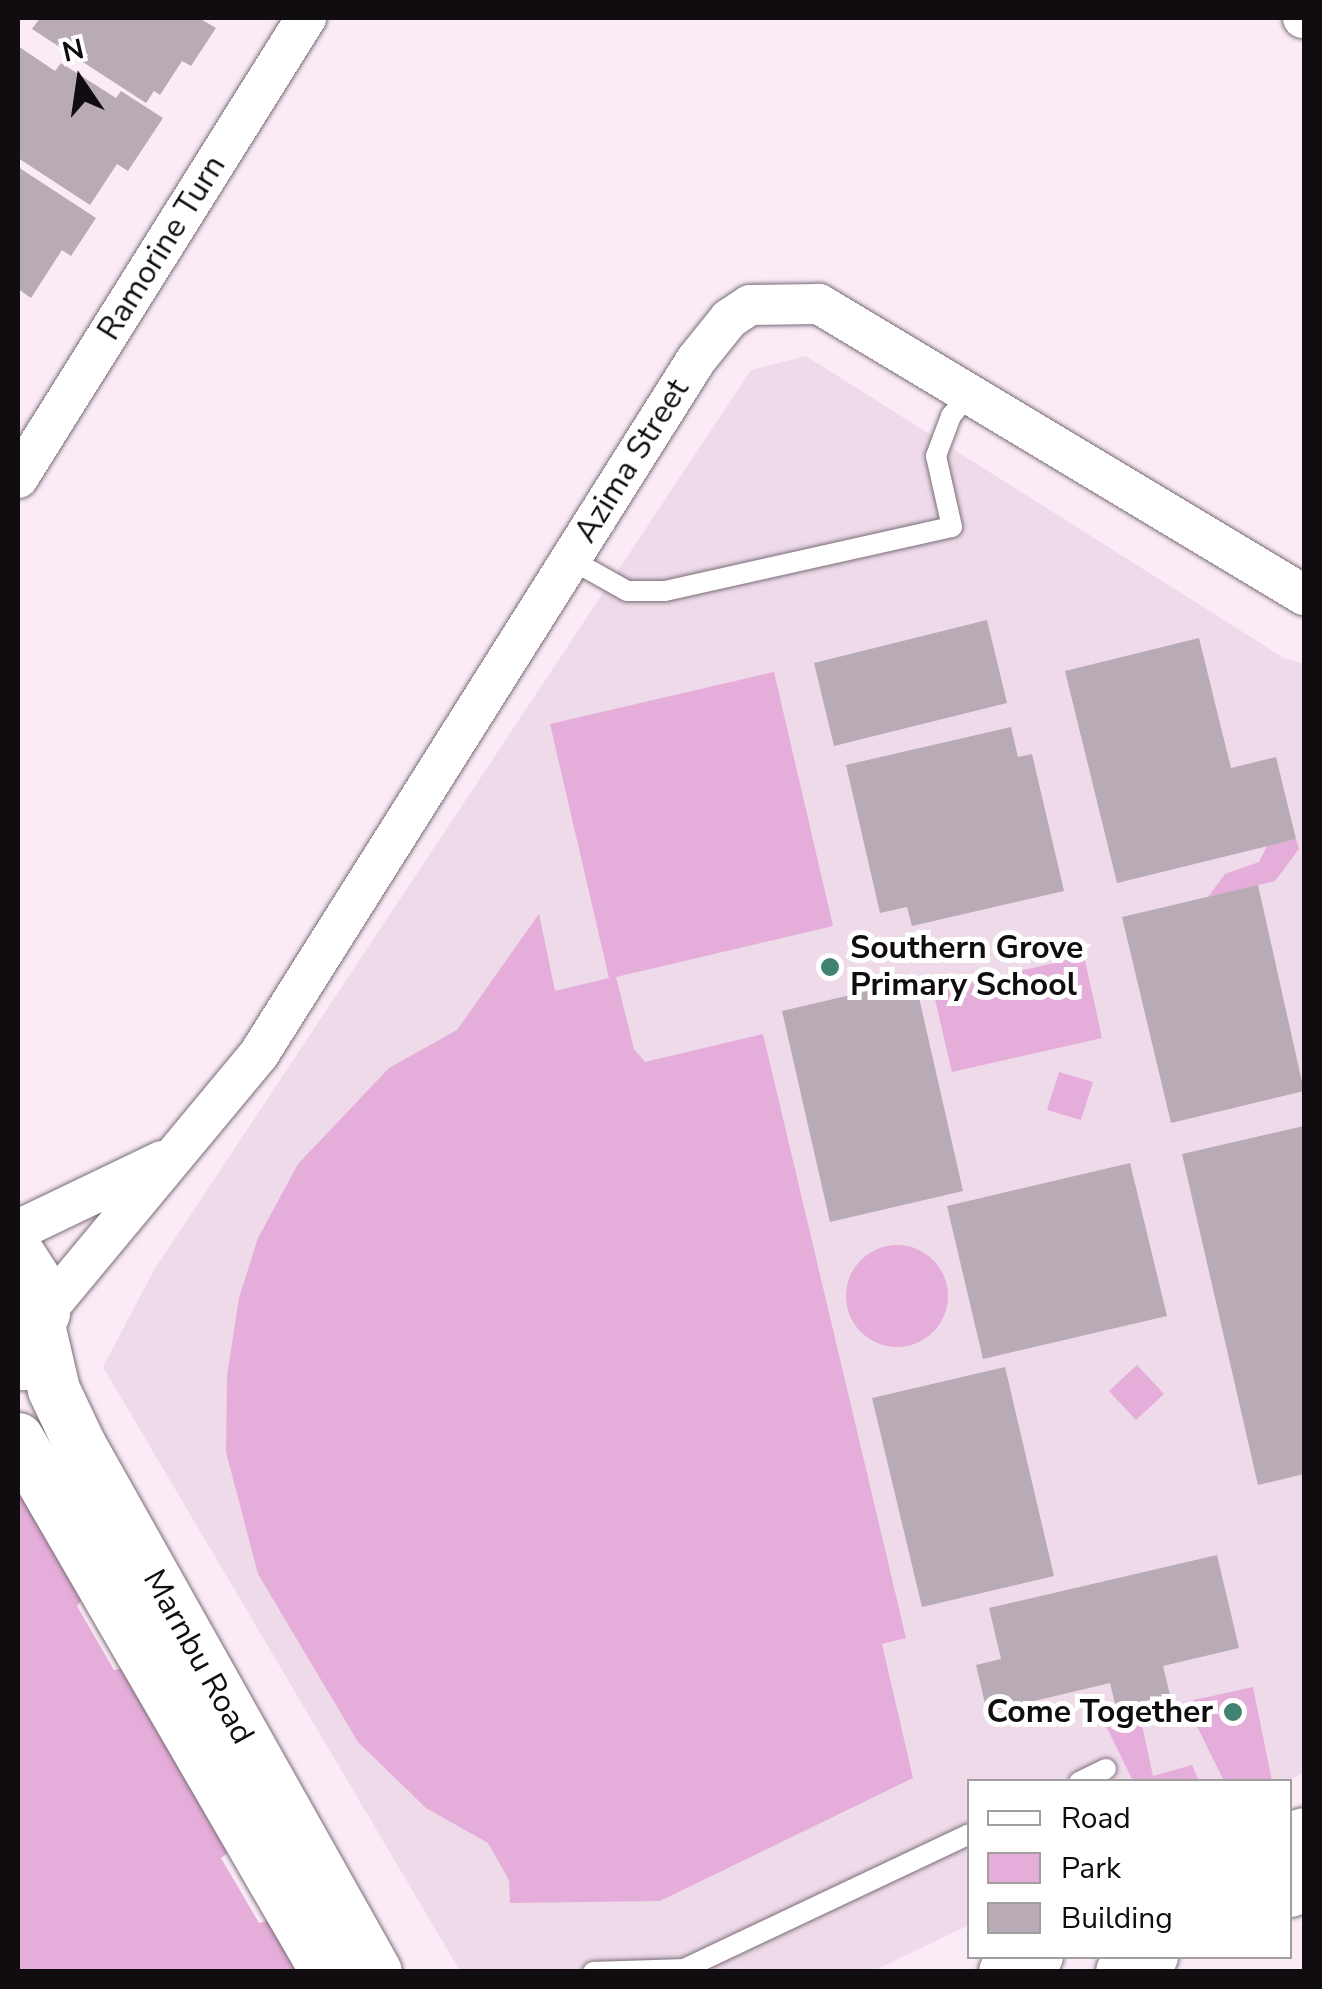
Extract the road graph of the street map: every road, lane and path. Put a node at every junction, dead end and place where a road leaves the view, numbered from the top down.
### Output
1 (306, 18) edge
2 (968, 395) junction
3 (18, 478) edge
4 (570, 559) junction
5 (1304, 594) edge
6 (173, 1155) junction
7 (18, 1230) edge
8 (18, 1254) edge
9 (34, 1340) edge
10 (18, 1439) edge
11 (1106, 1769) dead end
12 (1085, 1779) edge
13 (967, 1835) edge
14 (1031, 1959) edge
15 (1146, 1959) edge
16 (326, 1972) edge
17 (376, 1972) edge
18 (593, 1972) edge
19 (1004, 1972) edge
20 (1122, 1972) edge

1 - 3 street, Ramorine Turn
2 - 4 lane
2 - 4 street, Azima Street
2 - 5 street, Azima Street
4 - 6 street, Azima Street
6 - 7 street
6 - 9 street, Azima Street
8 - 9 street, Marnbu Road
9 - 17 street, Marnbu Road
10 - 16 street, Marnbu Road
11 - 12 lane
13 - 18 lane
14 - 19 street
15 - 20 street

